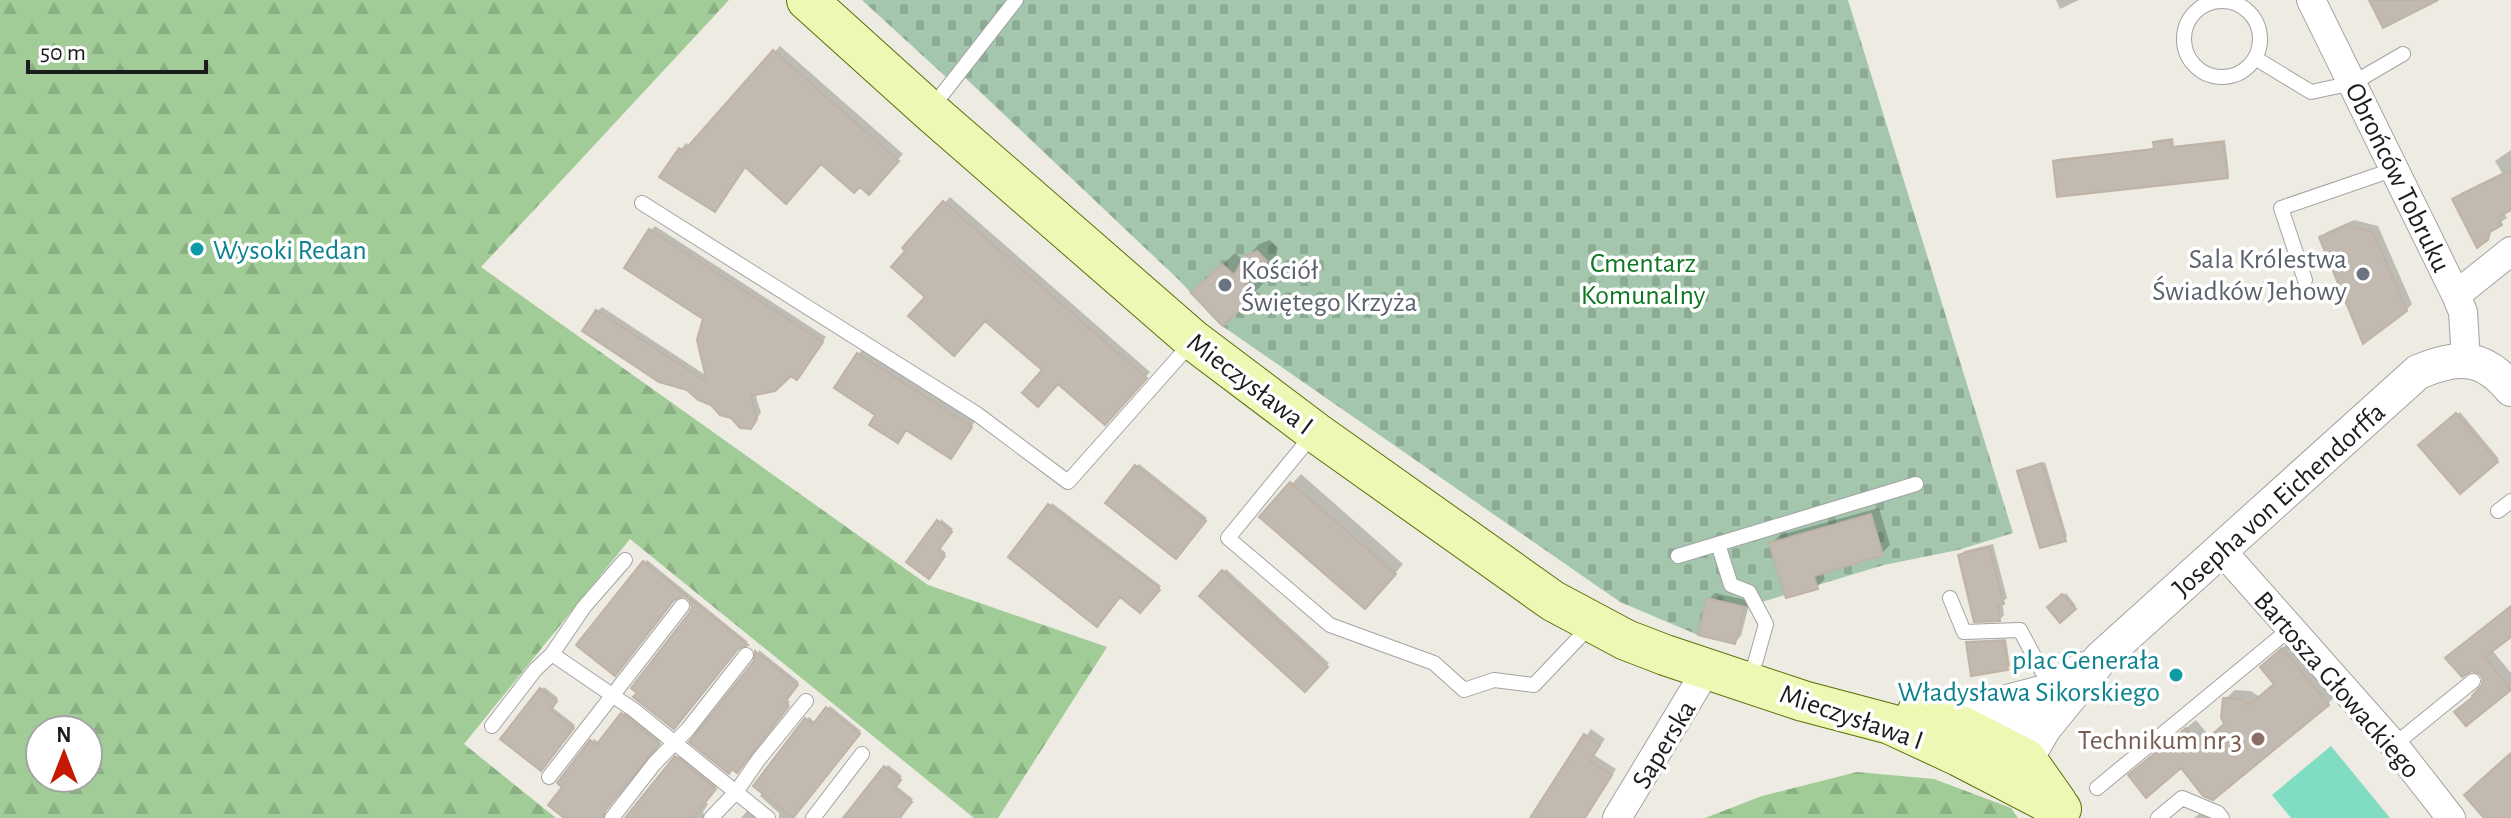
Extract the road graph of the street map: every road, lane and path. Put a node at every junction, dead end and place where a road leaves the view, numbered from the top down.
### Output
1 (807, 0) edge
2 (1016, 0) edge
3 (2311, 0) edge
4 (2238, 2) edge
5 (2403, 54) dead end
6 (2255, 58) junction
7 (2353, 83) junction
8 (930, 111) junction
9 (2395, 169) junction
10 (642, 203) dead end
11 (2511, 251) edge
12 (2305, 280) dead end
13 (2456, 295) junction
14 (1193, 340) junction
15 (2466, 360) junction
16 (2511, 389) edge
17 (1315, 432) junction
18 (1916, 484) dead end
19 (2511, 501) edge
20 (2498, 511) dead end
21 (1718, 544) junction
22 (2222, 551) junction
23 (1678, 556) dead end
24 (625, 560) dead end
25 (1950, 598) dead end
26 (682, 606) dead end
27 (1592, 623) junction
28 (2291, 628) junction
29 (552, 654) junction
30 (746, 655) dead end
31 (2101, 658) junction
32 (1707, 669) junction
33 (1750, 681) junction
34 (2473, 681) dead end
35 (2046, 690) junction
36 (611, 696) junction
37 (806, 701) dead end
38 (1910, 709) junction
39 (492, 726) dead end
40 (675, 743) junction
41 (2394, 745) junction
42 (862, 754) dead end
43 (2009, 760) junction
44 (549, 777) dead end
45 (2097, 788) dead end
46 (736, 792) junction
47 (2065, 814) edge
48 (612, 818) edge
49 (711, 818) edge
50 (768, 818) edge
51 (813, 818) edge
52 (1617, 818) edge
53 (2158, 818) edge
54 (2222, 818) edge
55 (2451, 818) edge

1 - 8 main road, Mieczysława I
2 - 8 lane
3 - 7 street, Obrońców Tobruku
4 - 6 lane
4 - 6 lane
5 - 7 lane
6 - 7 lane
7 - 9 street, Obrońców Tobruku
8 - 14 main road, Mieczysława I
9 - 12 lane
9 - 13 street, Obrońców Tobruku
10 - 14 lane
11 - 13 street
13 - 15 street, Obrońców Tobruku
14 - 17 main road, Mieczysława I
15 - 16 street
15 - 22 street, Josepha von Eichendorffa
17 - 27 main road, Mieczysława I
17 - 27 lane
18 - 21 lane
19 - 20 lane
21 - 23 lane
21 - 33 lane
22 - 28 street, Bartosza Głowackiego
22 - 31 street, Josepha von Eichendorffa
24 - 29 lane
25 - 35 lane
26 - 36 lane
27 - 32 main road, Mieczysława I
28 - 41 street, Bartosza Głowackiego
28 - 45 lane
29 - 36 lane
29 - 39 lane
30 - 40 lane
31 - 35 street, Josepha von Eichendorffa
31 - 43 street, Josepha von Eichendorffa
32 - 33 main road, Mieczysława I
32 - 52 street, Saperska
33 - 38 main road, Mieczysława I
33 - 43 main road, Mieczysława I
34 - 41 lane
35 - 38 street
35 - 43 street, Josepha von Eichendorffa
36 - 40 lane
36 - 44 lane
37 - 46 lane
38 - 43 main road, Mieczysława I
40 - 46 lane
40 - 48 lane
41 - 55 street, Bartosza Głowackiego
42 - 51 lane
43 - 47 main road
46 - 49 lane
46 - 50 lane
53 - 54 lane

